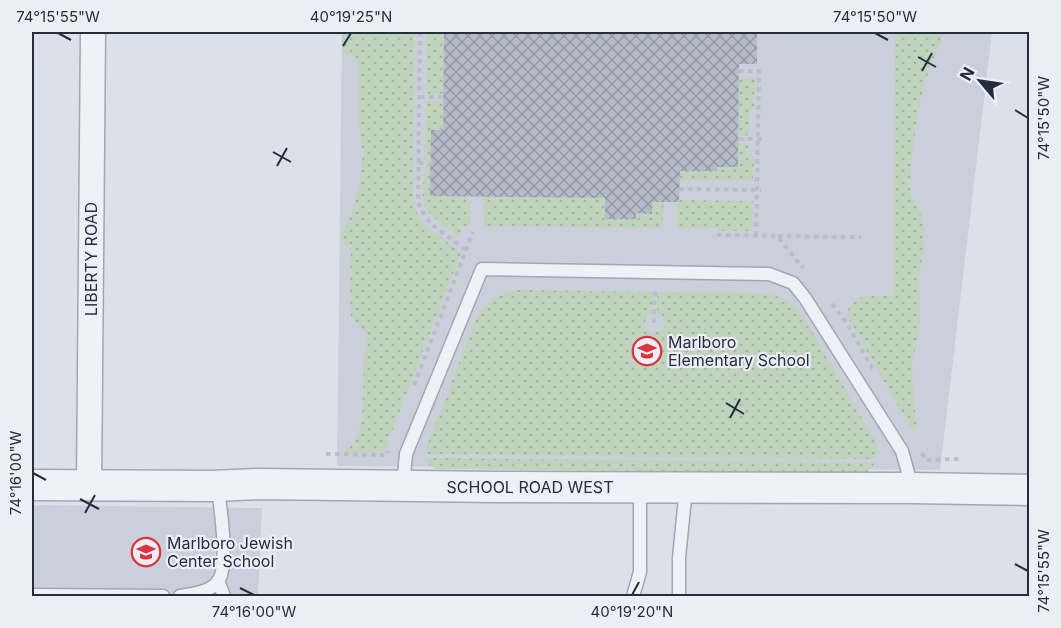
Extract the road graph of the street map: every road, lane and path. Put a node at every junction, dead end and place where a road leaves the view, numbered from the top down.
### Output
1 (93, 32) edge
2 (420, 32) edge
3 (739, 71) dead end
4 (420, 97) junction
5 (444, 97) dead end
6 (739, 139) dead end
7 (760, 139) junction
8 (419, 164) junction
9 (430, 164) dead end
10 (679, 189) dead end
11 (759, 190) junction
12 (473, 232) dead end
13 (756, 236) dead end
14 (777, 236) dead end
15 (861, 237) dead end
16 (466, 250) junction
17 (655, 272) junction
18 (654, 323) dead end
19 (411, 390) dead end
20 (391, 444) dead end
21 (326, 454) dead end
22 (32, 485) edge
23 (89, 486) junction
24 (219, 486) junction
25 (403, 486) junction
26 (640, 487) junction
27 (686, 487) junction
28 (912, 488) junction
29 (1029, 490) edge
30 (218, 581) junction
31 (32, 595) edge
32 (163, 597) edge
33 (180, 597) edge
34 (224, 597) edge
35 (633, 597) edge
36 (679, 597) edge

1 - 23 street, LIBERTY ROAD
2 - 4 path
3 - 7 path
4 - 5 path
4 - 8 path
6 - 7 path
7 - 11 path
8 - 9 path
8 - 16 path
10 - 11 path
11 - 13 path
12 - 16 path
14 - 15 path
16 - 19 path
17 - 18 path
17 - 25 lane
17 - 28 lane
20 - 21 path
22 - 23 street, SCHOOL ROAD WEST
23 - 24 street, SCHOOL ROAD WEST
24 - 25 street, SCHOOL ROAD WEST
24 - 30 lane
25 - 26 street, SCHOOL ROAD WEST
26 - 27 street, SCHOOL ROAD WEST
26 - 35 lane
27 - 28 street, SCHOOL ROAD WEST
27 - 36 lane
28 - 29 street, SCHOOL ROAD WEST
30 - 33 lane
30 - 34 lane
31 - 32 lane

